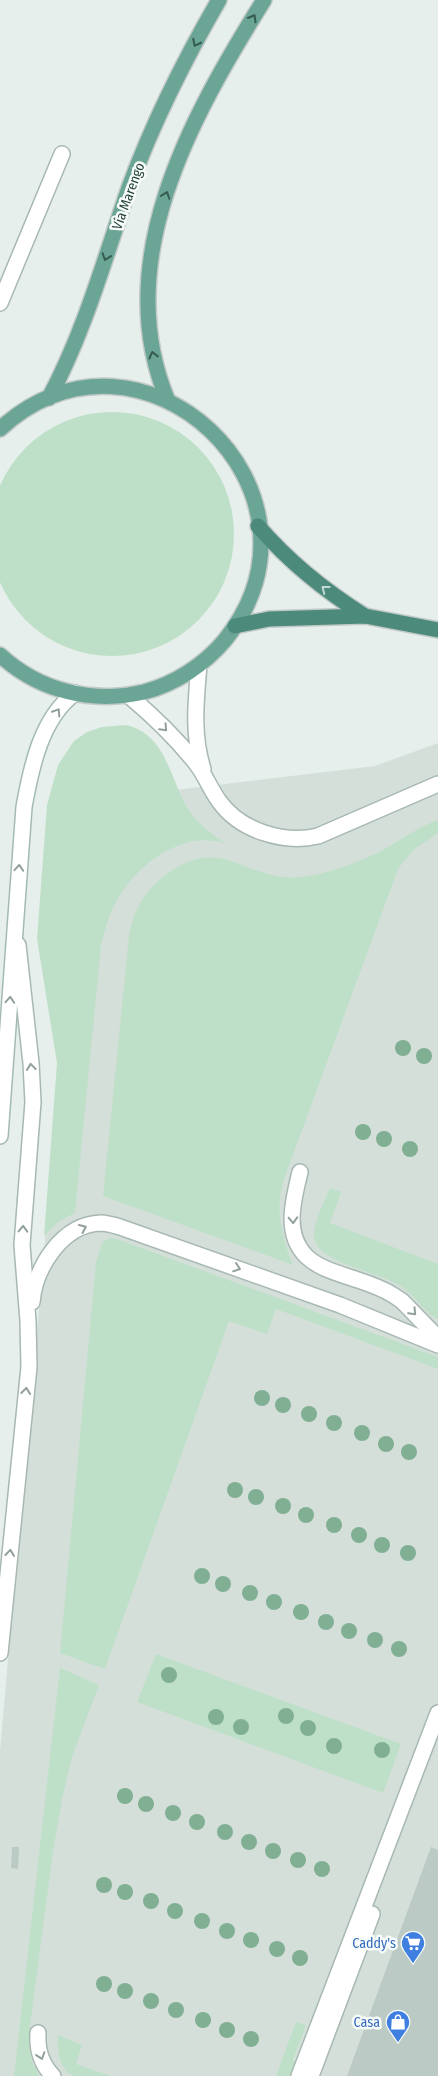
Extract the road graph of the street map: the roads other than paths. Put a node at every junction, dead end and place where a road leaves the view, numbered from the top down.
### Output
1 (219, 0) edge
2 (264, 0) edge
3 (62, 154) dead end
4 (0, 303) edge
5 (49, 398) junction
6 (168, 401) junction
7 (0, 430) edge
8 (258, 526) junction
9 (365, 616) junction
10 (235, 626) junction
11 (438, 630) edge
12 (0, 655) edge
13 (199, 665) junction
14 (75, 693) junction
15 (128, 695) junction
16 (204, 776) junction
17 (438, 784) edge
18 (16, 916) junction
19 (0, 1136) edge
20 (300, 1172) dead end
21 (438, 1338) edge
22 (30, 1343) junction
23 (438, 1345) edge
24 (0, 1654) edge
25 (437, 1716) edge
26 (438, 1738) edge
27 (393, 1844) junction
28 (327, 2017) junction
29 (38, 2032) dead end
30 (53, 2076) edge
31 (299, 2076) edge
32 (311, 2076) edge

1 -> 5 main road, Via Marengo
6 -> 2 main road
3 - 4 main road
5 - 6 main road
5 - 7 main road
6 - 8 main road
9 -> 8 highway
8 - 10 main road
9 - 10 highway
9 - 11 highway
10 - 13 main road
12 - 14 main road
13 - 15 main road
13 - 16 main road
14 - 15 main road
18 -> 14 main road
15 -> 16 main road
16 - 17 main road
19 -> 18 main road
22 -> 18 main road
20 -> 21 main road
22 -> 23 main road
24 -> 22 main road
25 - 27 main road
26 - 27 main road
27 - 28 main road
28 - 31 main road
28 - 32 main road
29 -> 30 main road

